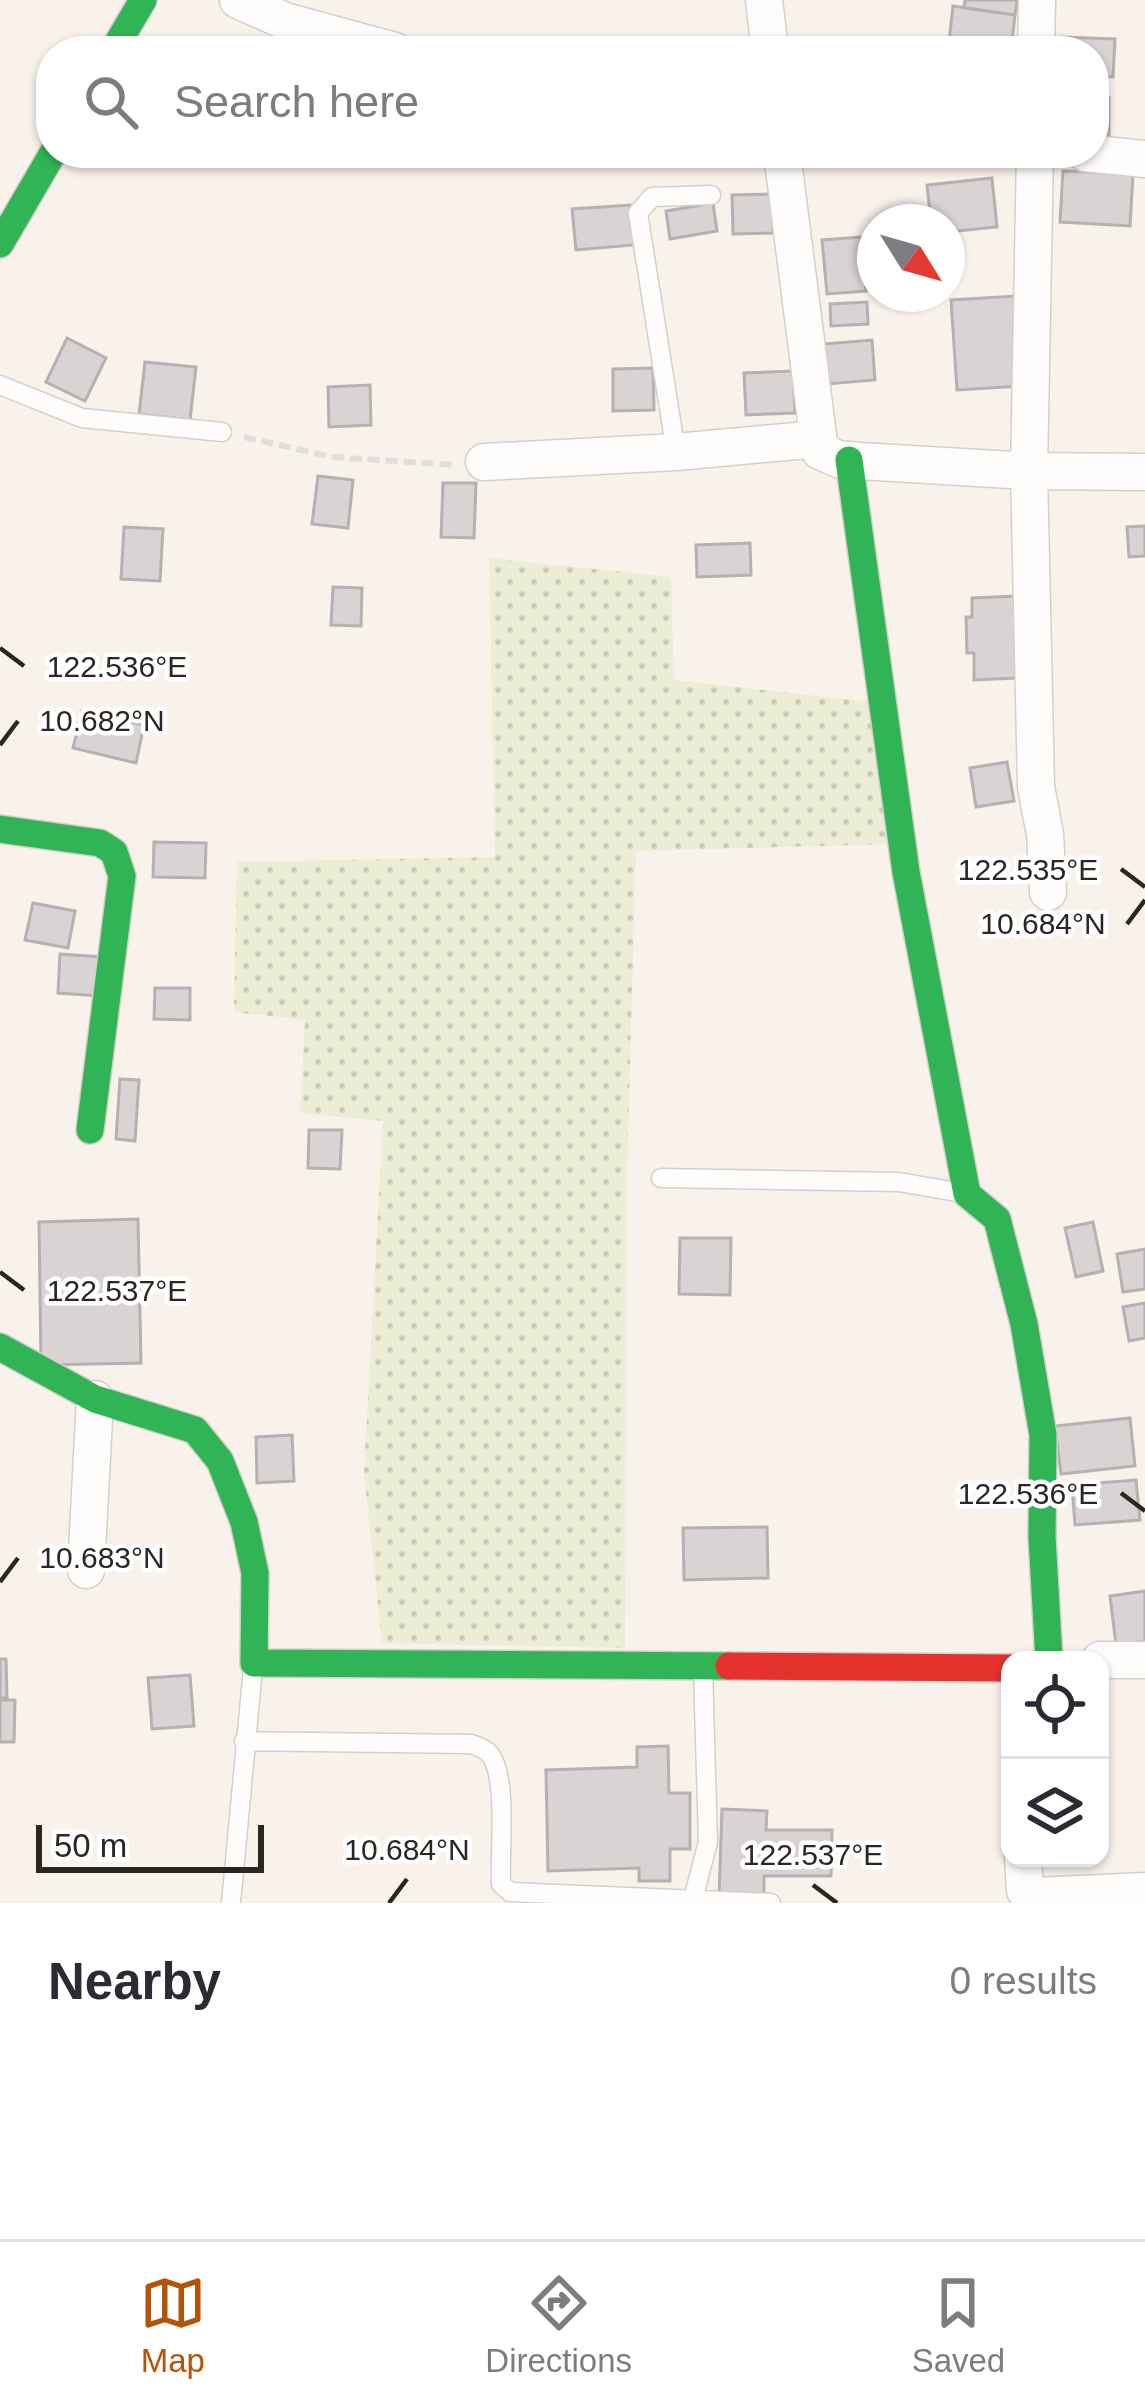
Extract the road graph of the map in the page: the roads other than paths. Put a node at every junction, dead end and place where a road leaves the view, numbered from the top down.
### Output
1 (143, 0) edge
2 (238, 0) edge
3 (764, 0) edge
4 (1037, 0) edge
5 (122, 36) edge
6 (340, 36) edge
7 (768, 36) edge
8 (1036, 36) edge
9 (1109, 155) edge
10 (1145, 159) edge
11 (44, 168) edge
12 (784, 168) edge
13 (1035, 168) edge
14 (711, 195) dead end
15 (0, 244) edge
16 (0, 385) edge
17 (221, 432) road end
18 (818, 439) junction
19 (676, 452) junction
20 (849, 460) junction
21 (484, 462) road end
22 (1029, 471) junction
23 (1145, 472) edge
24 (0, 829) edge
25 (1048, 892) dead end
26 (90, 1130) dead end
27 (662, 1178) dead end
28 (967, 1194) junction
29 (0, 1347) edge
30 (95, 1399) junction
31 (86, 1570) dead end
32 (1048, 1651) edge
33 (1109, 1660) edge
34 (1145, 1660) edge
35 (254, 1663) junction
36 (1001, 1668) edge
37 (703, 1669) junction
38 (244, 1741) junction
39 (1024, 1867) edge
40 (1145, 1892) edge
41 (694, 1899) junction
42 (231, 1903) edge
43 (771, 1903) edge

1 - 5 street
2 - 6 street
3 - 7 street
4 - 8 street
9 - 10 street
11 - 15 street
12 - 18 street
13 - 22 street
14 - 19 lane
16 - 17 lane
18 - 19 street
18 - 20 street
19 - 21 street
20 - 22 street
20 - 28 street
22 - 23 street
22 - 25 street
24 - 26 street
27 - 28 lane
28 - 32 street
29 - 30 street
30 - 31 street
30 - 35 street
33 - 34 street
35 - 37 street
35 - 38 lane
36 - 37 street
37 - 41 lane
38 - 41 lane
38 - 42 lane
39 - 40 street
41 - 43 lane

